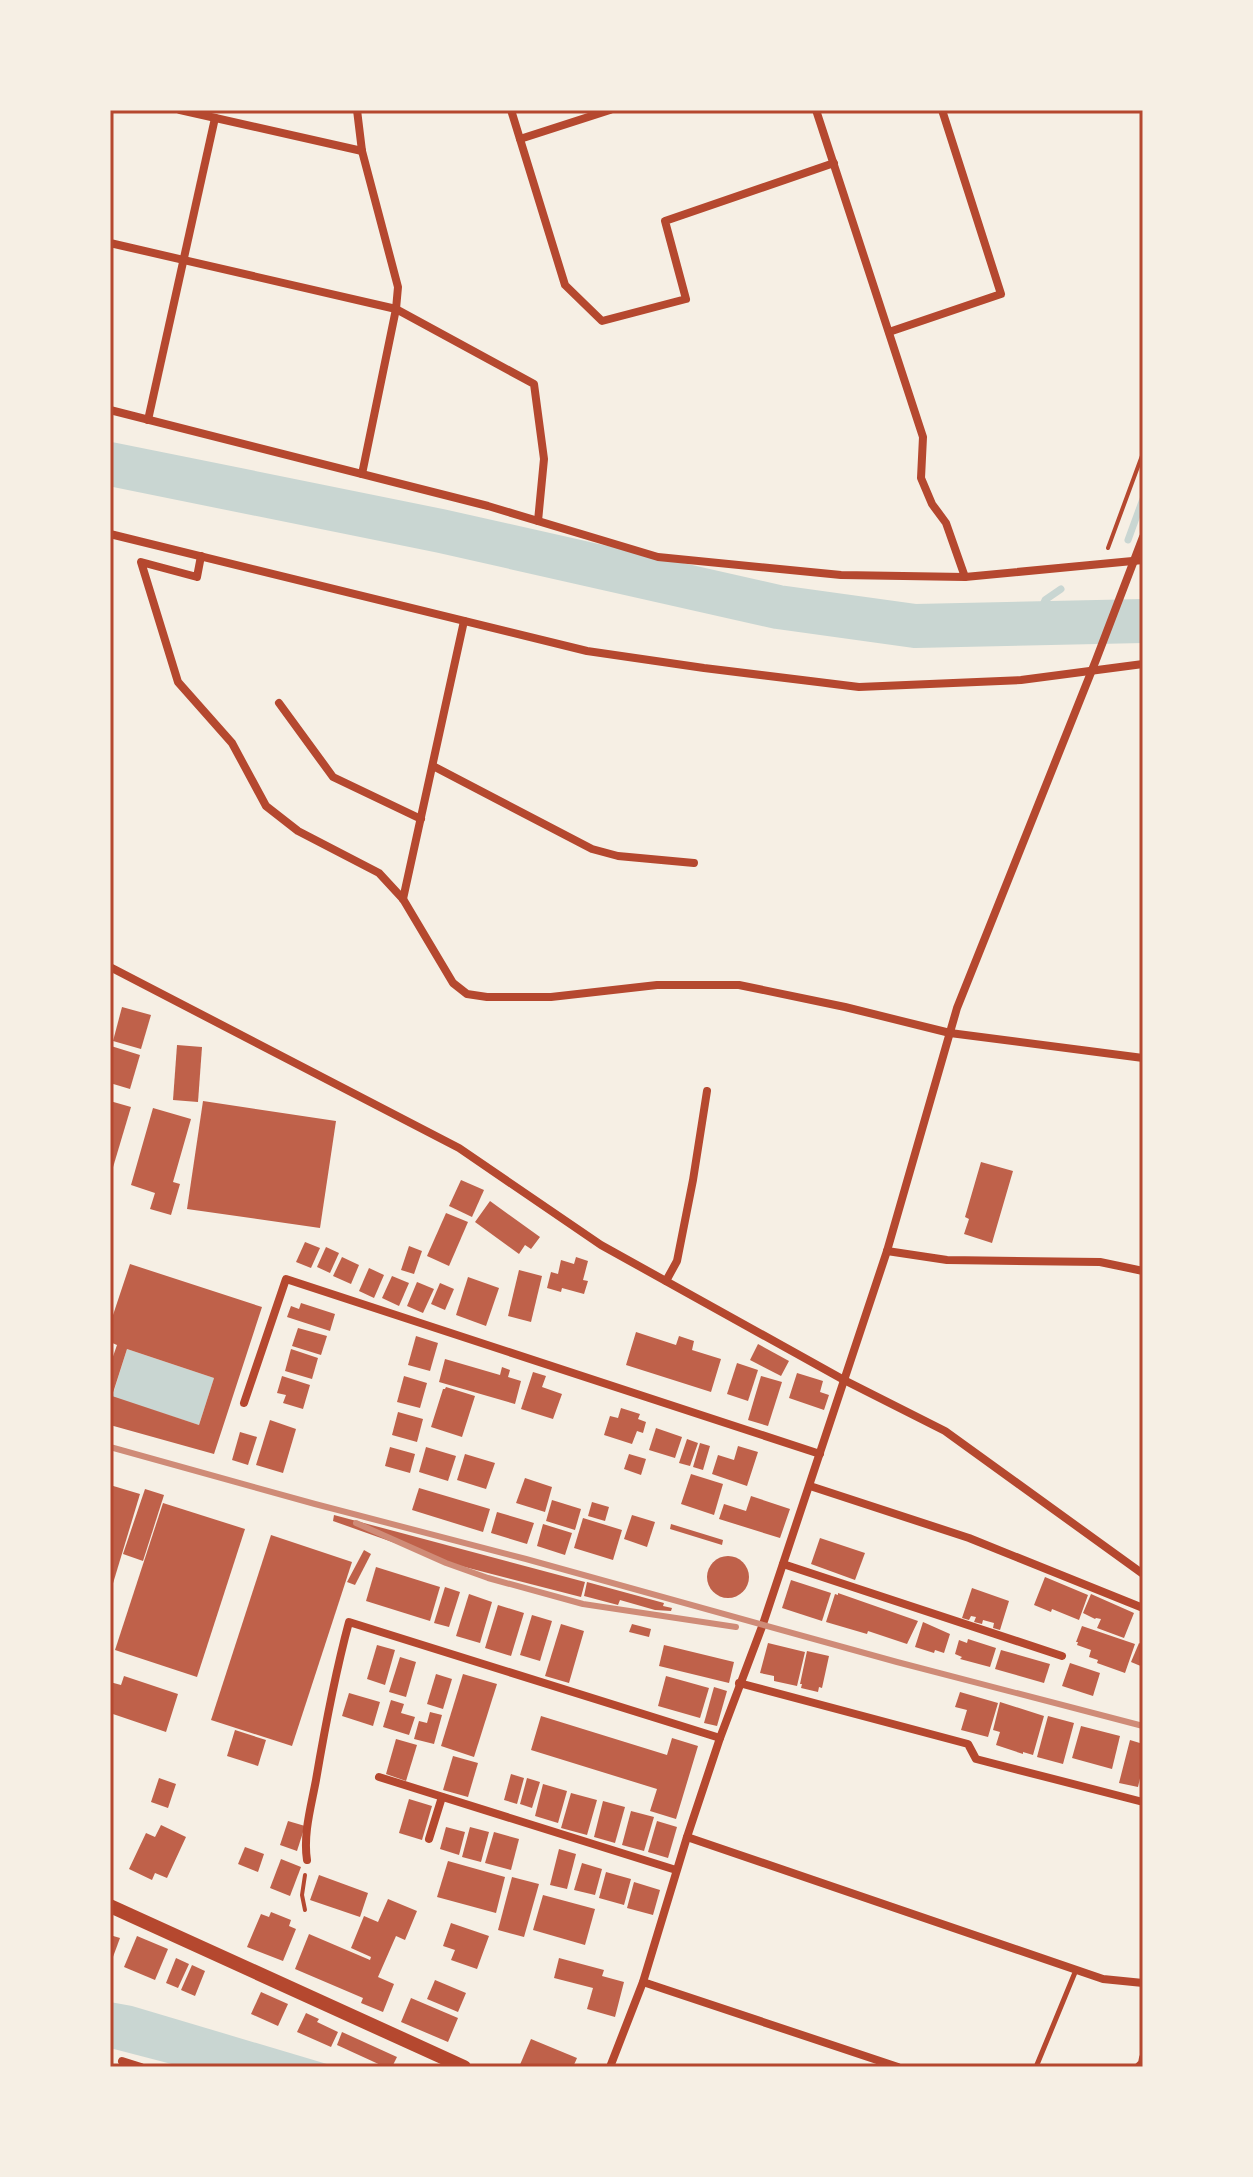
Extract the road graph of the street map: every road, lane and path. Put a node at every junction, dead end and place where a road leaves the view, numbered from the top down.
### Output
1 (180, 110) edge
2 (357, 110) edge
3 (511, 110) edge
4 (610, 110) edge
5 (816, 110) edge
6 (942, 110) edge
7 (215, 118) junction
8 (520, 139) junction
9 (362, 151) junction
10 (834, 163) junction
11 (110, 243) edge
12 (183, 260) junction
13 (396, 309) junction
14 (889, 332) junction
15 (110, 410) edge
16 (148, 420) junction
17 (1143, 453) edge
18 (362, 474) junction
19 (538, 521) junction
20 (110, 534) edge
21 (1143, 537) edge
22 (201, 556) junction
23 (1138, 561) edge
24 (1102, 564) junction
25 (965, 577) junction
26 (464, 621) junction
27 (1143, 664) edge
28 (1092, 671) junction
29 (279, 703) dead end
30 (433, 766) junction
31 (421, 819) junction
32 (694, 863) dead end
33 (403, 899) junction
34 (110, 967) edge
35 (950, 1033) junction
36 (1143, 1058) edge
37 (707, 1091) dead end
38 (887, 1251) junction
39 (1143, 1271) edge
40 (666, 1281) junction
41 (844, 1380) junction
42 (244, 1403) dead end
43 (820, 1454) junction
44 (810, 1486) junction
45 (783, 1564) junction
46 (1143, 1574) edge
47 (1143, 1608) edge
48 (1062, 1656) dead end
49 (739, 1683) junction
50 (720, 1738) junction
51 (379, 1777) dead end
52 (442, 1797) junction
53 (1143, 1802) edge
54 (687, 1837) junction
55 (429, 1839) dead end
56 (307, 1860) joint
57 (676, 1870) junction
58 (110, 1906) edge
59 (305, 1910) dead end
60 (1076, 1970) junction
61 (643, 1982) junction
62 (1143, 1983) edge
63 (1143, 2058) edge
64 (122, 2061) dead end
65 (141, 2067) edge
66 (464, 2067) edge
67 (610, 2067) edge
68 (898, 2067) edge
69 (1036, 2067) edge
70 (1138, 2067) edge

1 - 7 street
2 - 9 street
3 - 8 street
4 - 8 street
5 - 10 street
6 - 14 street
7 - 9 street
7 - 12 street
8 - 10 street
9 - 13 street
10 - 14 street
11 - 12 street
12 - 13 street
12 - 16 street
13 - 18 street
13 - 19 street
14 - 25 street
15 - 16 street
16 - 18 street
17 - 24 path
18 - 19 street
19 - 25 street
20 - 22 street
21 - 23 street
22 - 26 street
22 - 33 street
23 - 24 street
23 - 28 street
24 - 25 street
26 - 28 street
26 - 30 street
27 - 28 street
28 - 35 street
29 - 31 street
30 - 31 street
30 - 32 street
31 - 33 street
33 - 35 street
34 - 40 street
35 - 36 street
35 - 38 street
37 - 40 street
38 - 39 street
38 - 41 street
40 - 41 street
41 - 43 street
41 - 46 street
42 - 43 street
43 - 44 street
44 - 45 street
44 - 47 street
45 - 48 street
45 - 49 street
49 - 50 street
49 - 53 street
50 - 54 street
50 - 56 street
51 - 52 street
52 - 55 street
52 - 57 street
54 - 57 street
54 - 60 street
56 - 59 path
57 - 61 street
58 - 66 main road
60 - 62 street
60 - 69 lane
61 - 67 street
61 - 68 street
63 - 70 street
64 - 65 street

